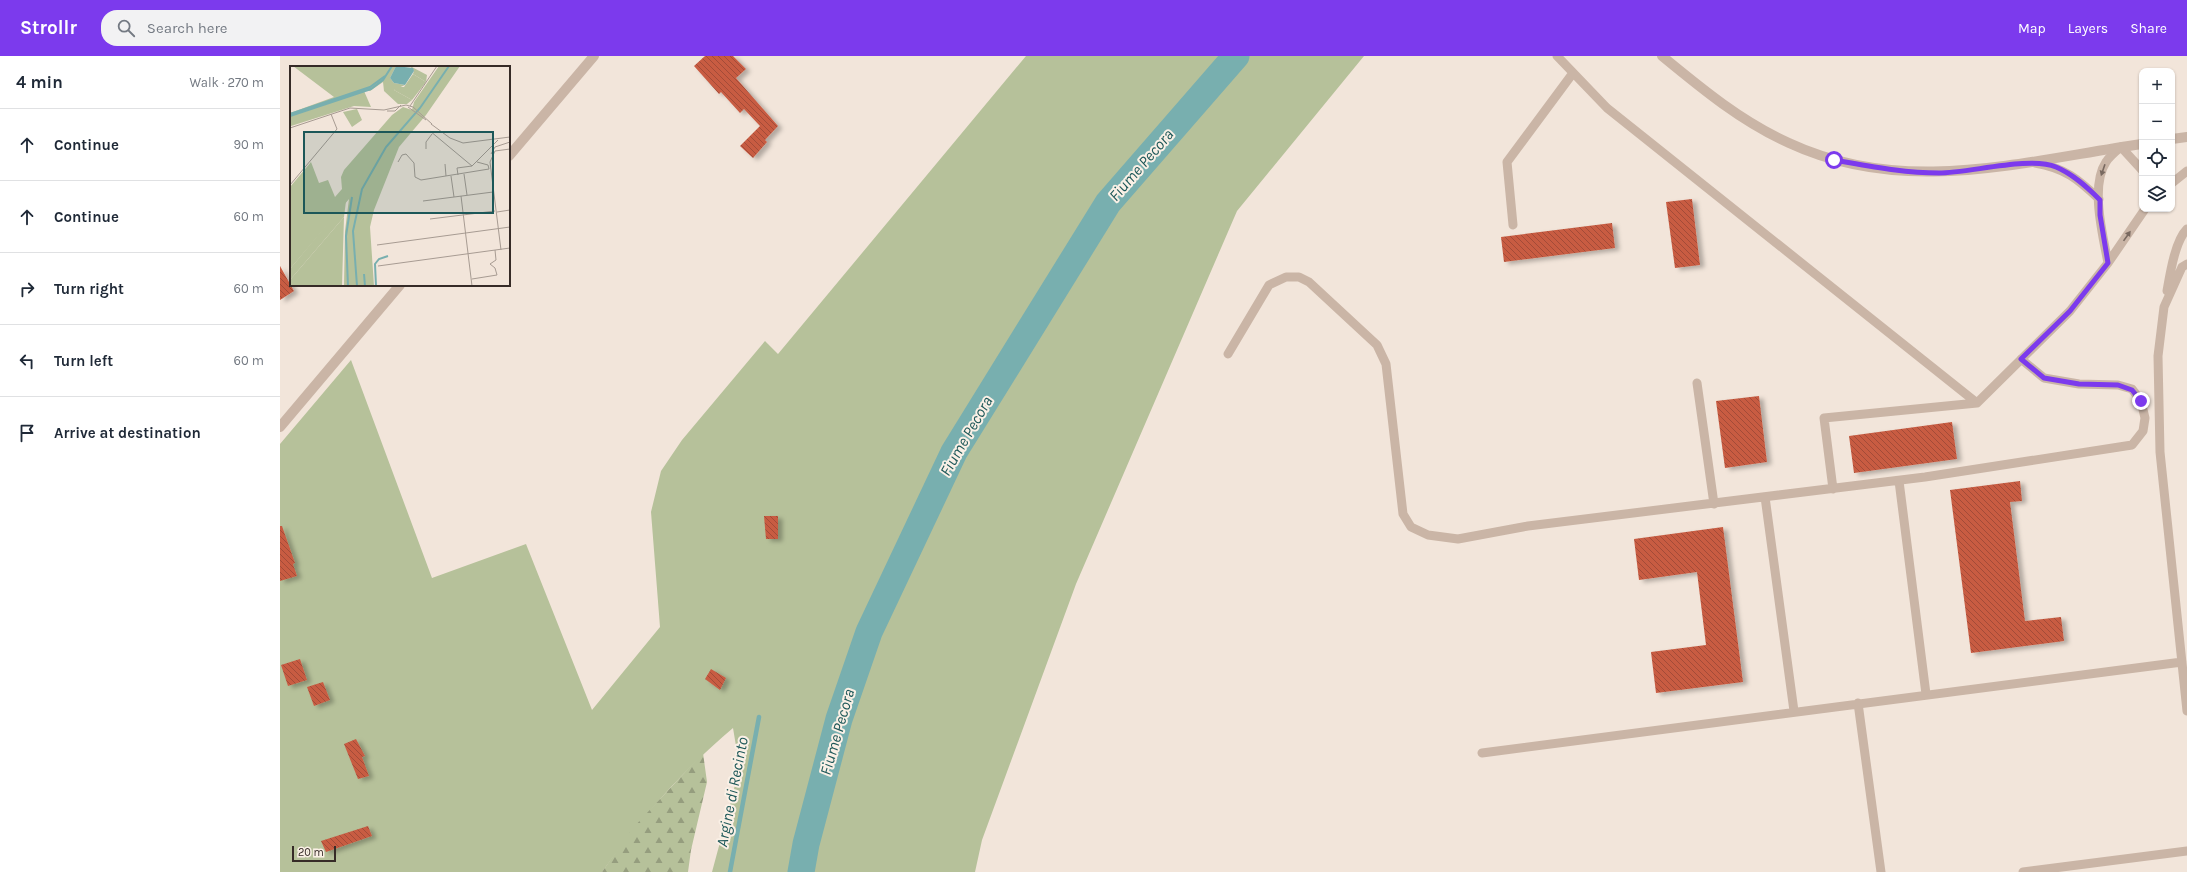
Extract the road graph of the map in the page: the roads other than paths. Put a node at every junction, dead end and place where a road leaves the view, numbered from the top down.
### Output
1 (594, 56) edge
2 (1557, 56) edge
3 (1662, 56) edge
4 (1573, 73) junction
5 (2187, 137) edge
6 (2175, 139) edge
7 (2139, 144) edge
8 (2121, 147) junction
9 (510, 155) edge
10 (2033, 162) junction
11 (2139, 167) edge
12 (2187, 171) edge
13 (2175, 181) edge
14 (2100, 200) junction
15 (2143, 212) edge
16 (1513, 225) dead end
17 (2187, 229) edge
18 (2108, 263) junction
19 (2187, 264) edge
20 (399, 286) edge
21 (2164, 307) junction
22 (1228, 354) dead end
23 (2021, 359) junction
24 (1697, 383) dead end
25 (1977, 403) junction
26 (280, 427) edge
27 (1899, 481) junction
28 (1833, 489) junction
29 (1765, 497) junction
30 (1714, 504) junction
31 (2182, 662) junction
32 (1926, 694) junction
33 (1858, 703) junction
34 (1794, 711) junction
35 (2187, 711) edge
36 (1482, 753) dead end
37 (2187, 851) edge
38 (1881, 872) edge
39 (2023, 872) edge

1 - 9 street
2 - 4 lane
3 - 10 street
4 - 16 lane
4 - 25 lane
5 - 6 street
7 - 8 street
8 - 10 street
8 - 11 lane
8 -> 14 lane
10 - 14 lane
12 - 13 lane
14 - 18 lane
18 -> 15 lane
17 - 21 lane
18 - 23 lane
19 - 21 lane
20 - 26 street
21 - 31 lane
22 - 30 lane
23 - 25 lane
23 - 27 lane
24 - 30 lane
25 - 28 lane
27 - 28 lane
27 - 32 lane
28 - 29 lane
29 - 30 lane
29 - 34 lane
31 - 32 lane
31 - 35 lane
32 - 33 lane
33 - 34 lane
33 - 38 lane
34 - 36 lane
37 - 39 lane

